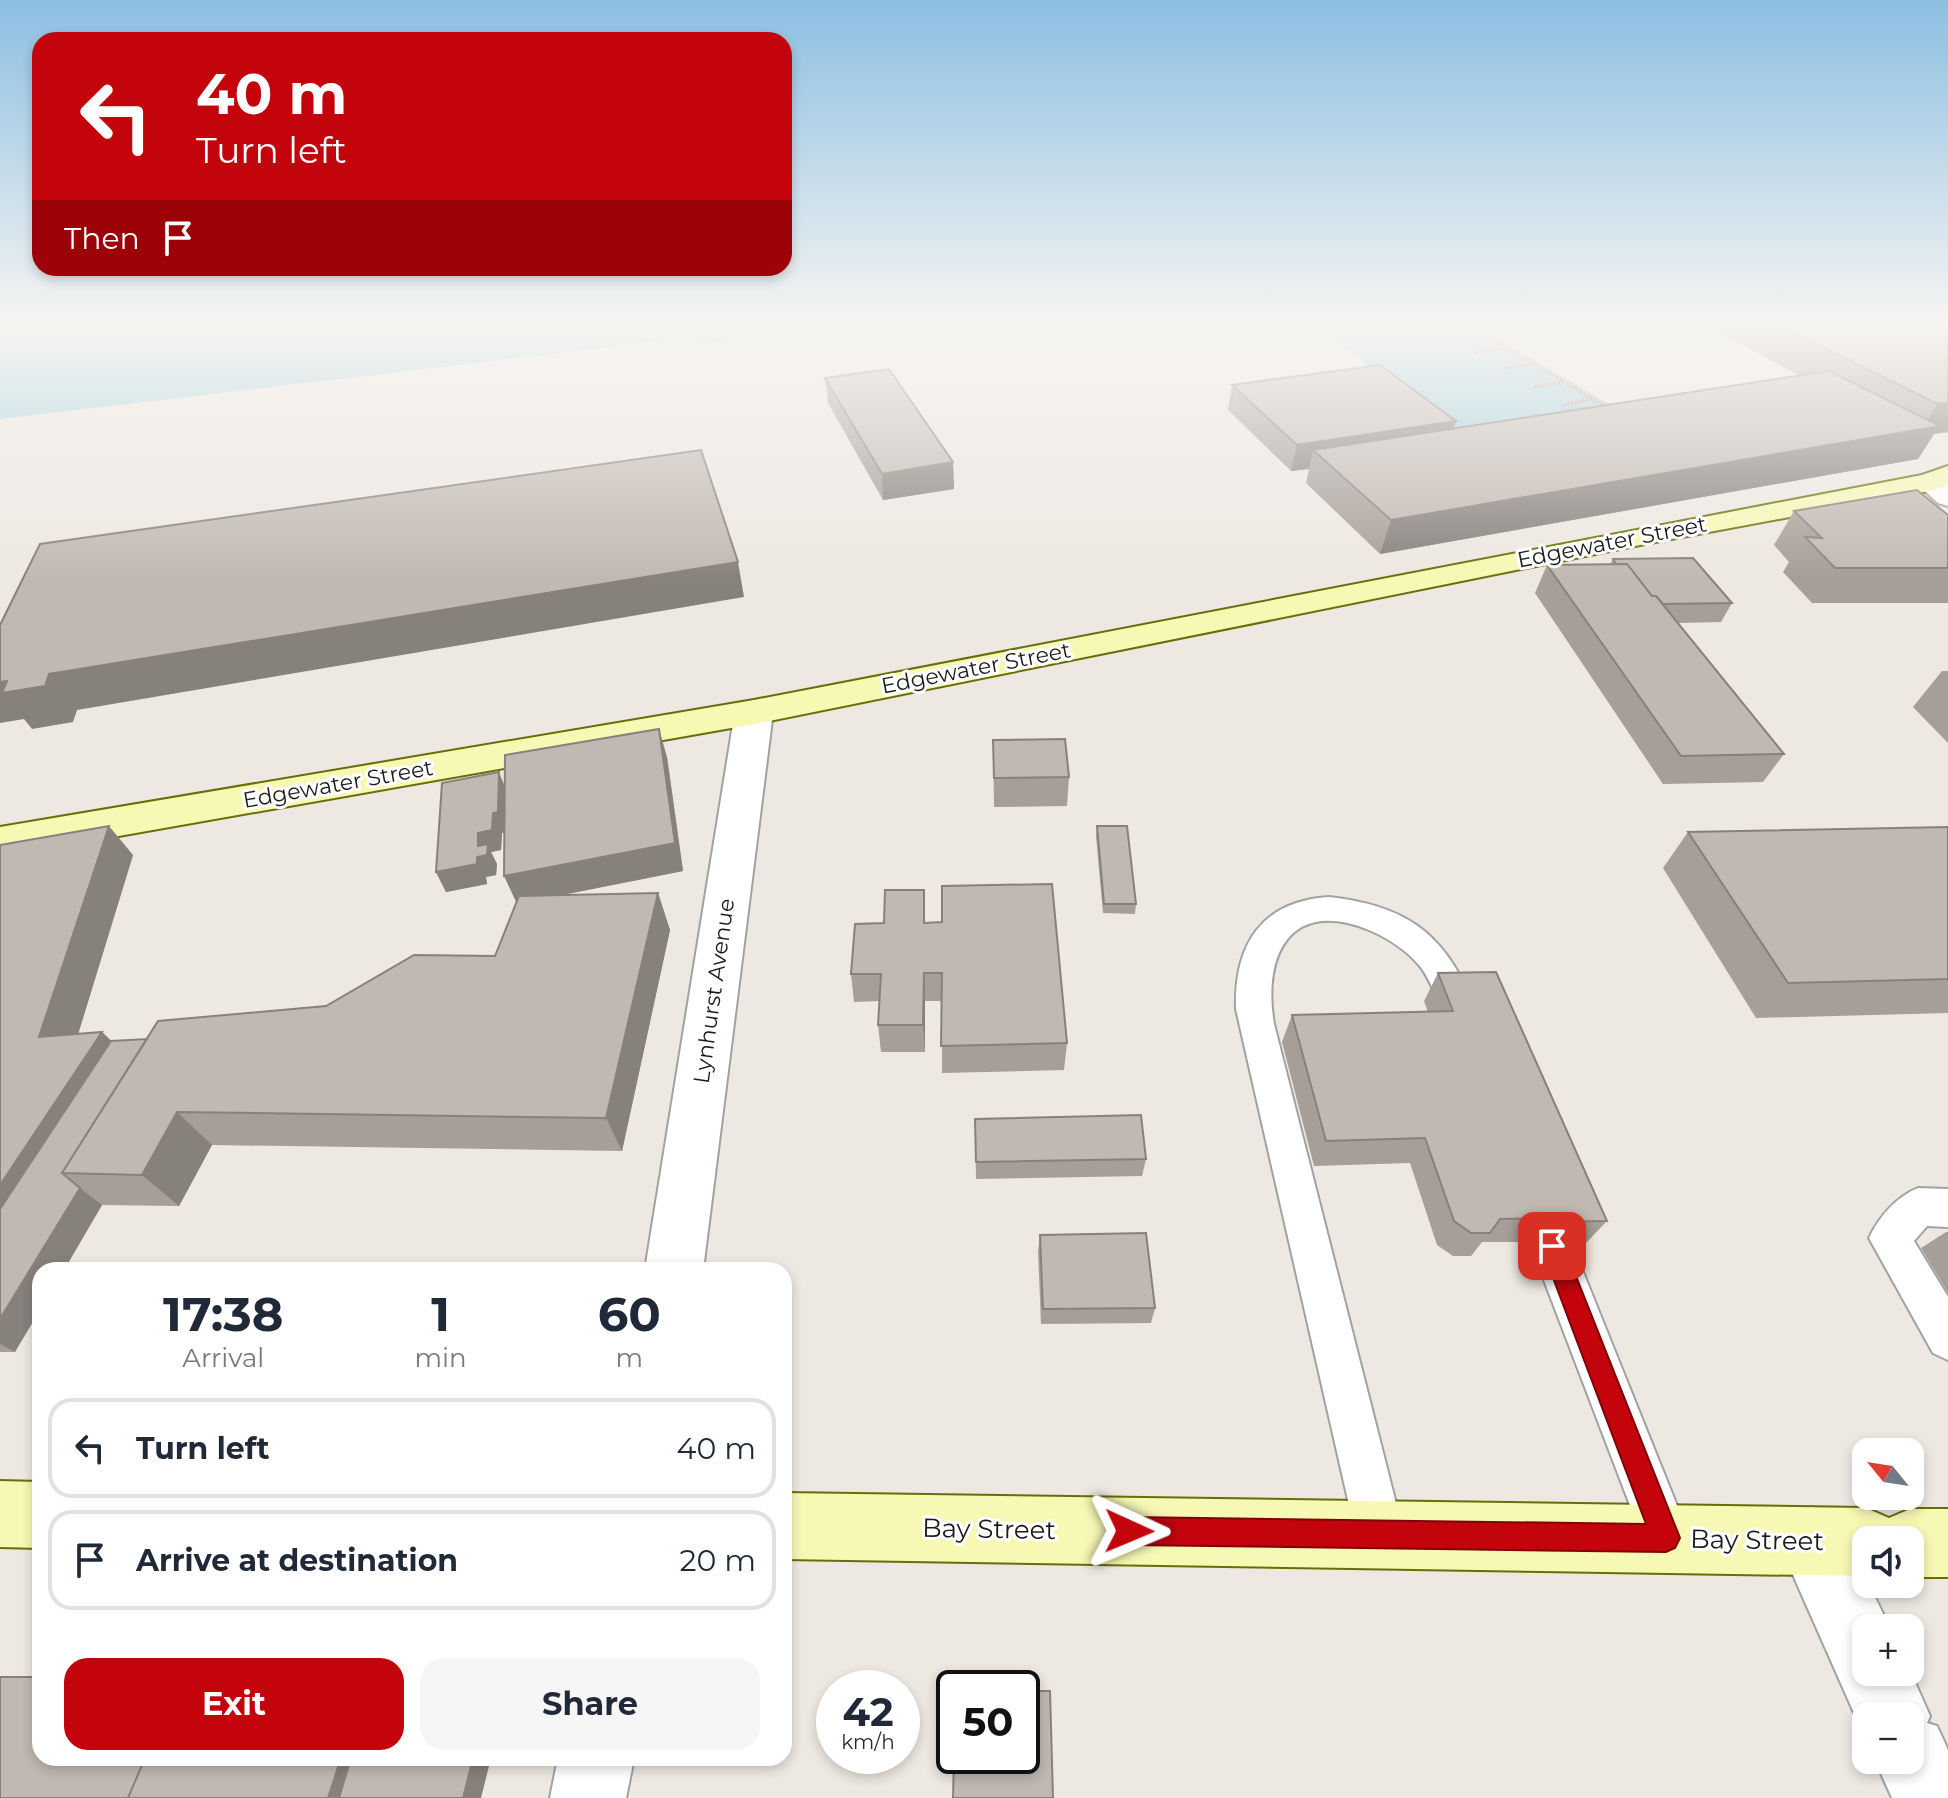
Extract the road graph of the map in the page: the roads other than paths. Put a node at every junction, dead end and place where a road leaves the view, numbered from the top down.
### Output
1 (1942, 485) edge
2 (754, 712) junction
3 (0, 842) edge
4 (1454, 999) edge
5 (1948, 1208) edge
6 (1552, 1246) edge
7 (675, 1262) edge
8 (1948, 1338) edge
9 (0, 1514) edge
10 (32, 1515) edge
11 (792, 1526) edge
12 (1380, 1535) junction
13 (1666, 1538) junction
14 (1839, 1542) edge
15 (1924, 1543) edge
16 (1948, 1543) edge
17 (1856, 1614) edge
18 (594, 1766) edge
19 (1920, 1774) edge
20 (588, 1798) edge
21 (1931, 1798) edge

1 - 2 street, Edgewater Street
2 - 3 street, Edgewater Street
2 - 7 street, Lynhurst Avenue
4 - 12 lane
5 - 8 lane
6 - 13 lane
9 - 10 street
11 - 12 street, Bay Street
12 - 13 street, Bay Street
13 - 14 street, Bay Street
14 - 17 street
15 - 16 street
18 - 20 street
19 - 21 street

